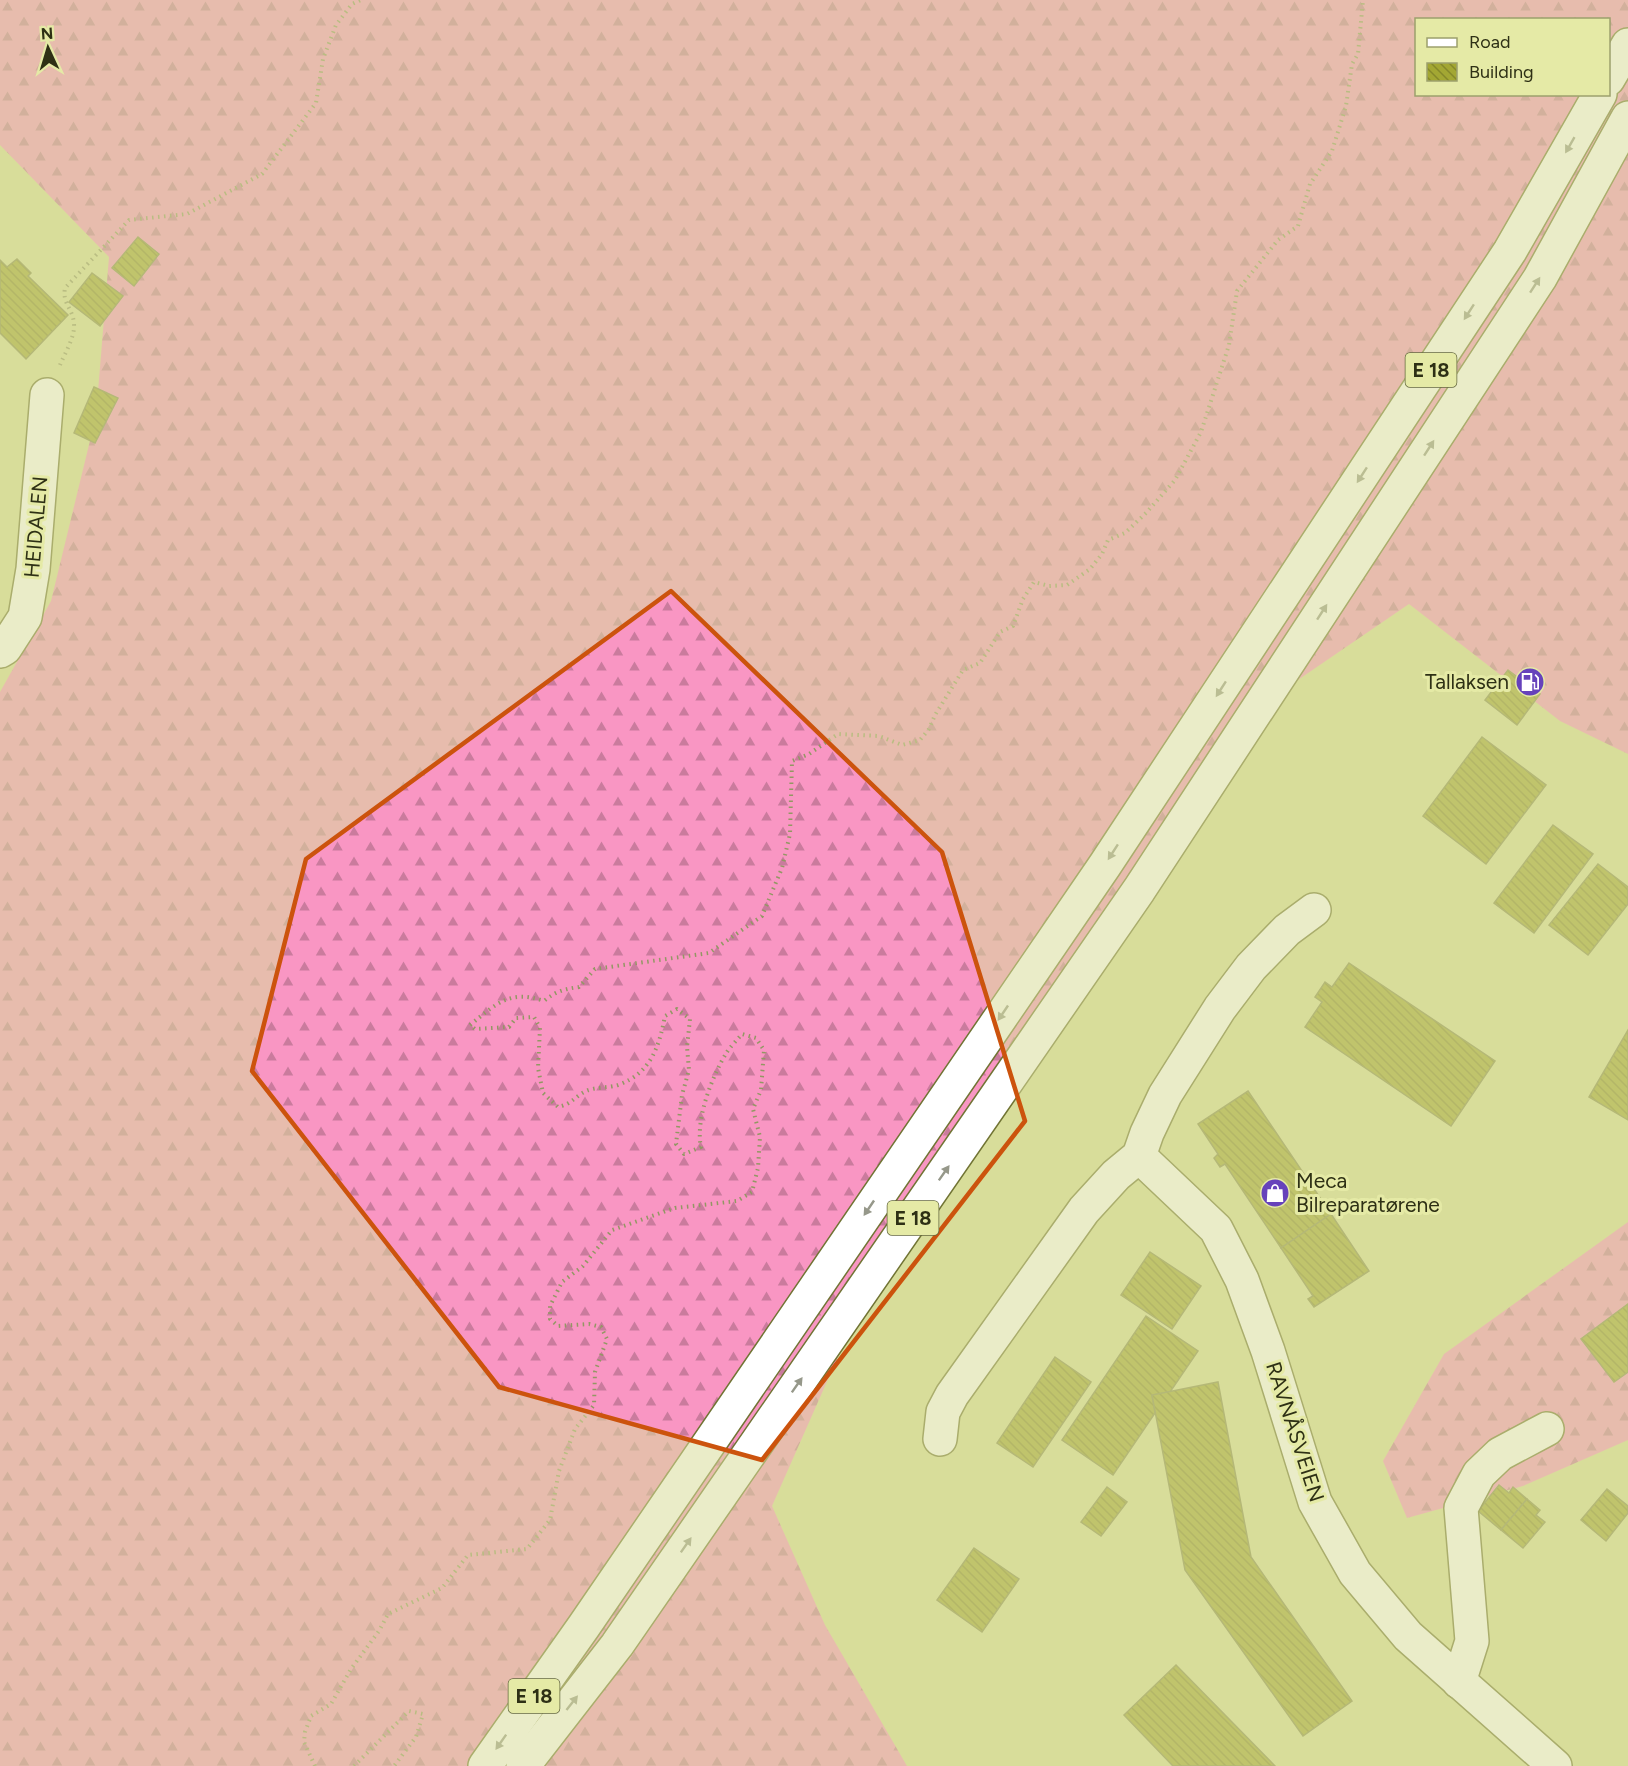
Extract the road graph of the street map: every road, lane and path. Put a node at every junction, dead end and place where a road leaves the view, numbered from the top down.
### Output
1 (361, 0) edge
2 (1363, 0) edge
3 (1628, 45) edge
4 (1610, 76) edge
5 (1599, 96) edge
6 (1628, 118) edge
7 (47, 395) joint
8 (0, 651) edge
9 (1314, 910) dead end
10 (1139, 1156) junction
11 (1547, 1429) dead end
12 (940, 1439) dead end
13 (1459, 1682) junction
14 (315, 1766) edge
15 (354, 1766) edge
16 (394, 1766) edge
17 (485, 1766) edge
18 (523, 1766) edge
19 (1555, 1766) edge

1 - 7 path
2 - 14 path
3 - 4 main road
5 -> 17 main road, E 18
18 -> 6 main road, E 18
7 - 8 main road, HEIDALEN
9 - 10 main road
10 - 12 main road
10 - 13 main road, RAVNÅSVEIEN
11 - 13 main road
13 - 19 main road, RAVNÅSVEIEN
15 - 16 path

